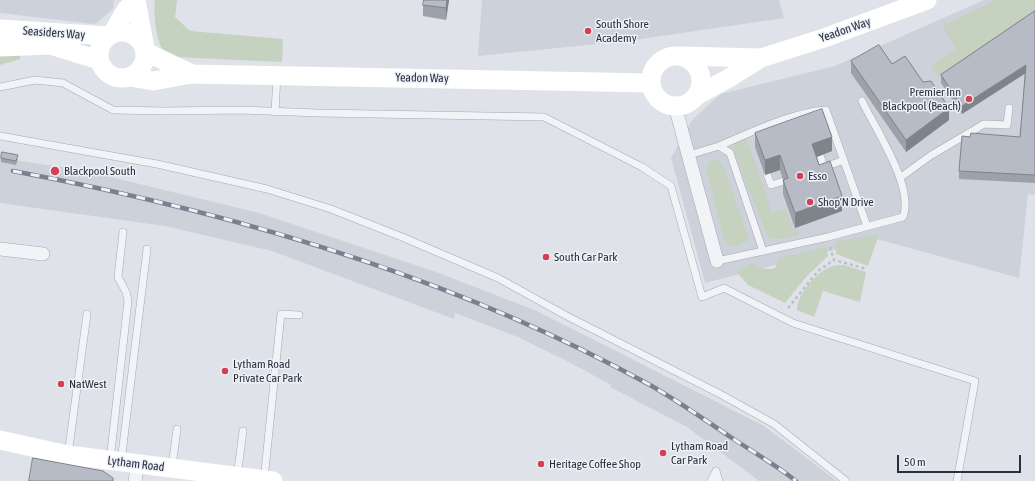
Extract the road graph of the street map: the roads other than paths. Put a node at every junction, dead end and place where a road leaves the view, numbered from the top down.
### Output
1 (136, 0) edge
2 (927, 0) edge
3 (0, 29) edge
4 (110, 35) junction
5 (0, 47) edge
6 (145, 50) junction
7 (674, 56) junction
8 (761, 58) junction
9 (99, 60) junction
10 (192, 74) junction
11 (277, 76) junction
12 (131, 77) junction
13 (651, 83) junction
14 (0, 87) edge
15 (696, 96) junction
16 (862, 101) dead end
17 (675, 106) junction
18 (1008, 108) dead end
19 (275, 112) junction
20 (0, 136) edge
21 (719, 146) junction
22 (689, 155) junction
23 (820, 155) edge
24 (844, 160) junction
25 (824, 167) junction
26 (815, 170) edge
27 (767, 174) edge
28 (901, 176) junction
29 (784, 181) edge
30 (867, 226) junction
31 (123, 232) dead end
32 (0, 249) edge
33 (147, 249) dead end
34 (763, 250) junction
35 (43, 254) dead end
36 (717, 261) joint
37 (87, 314) dead end
38 (299, 315) dead end
39 (176, 429) dead end
40 (243, 431) dead end
41 (0, 440) edge
42 (68, 455) junction
43 (126, 467) edge
44 (172, 468) junction
45 (237, 477) junction
46 (269, 481) edge
47 (711, 481) edge
48 (719, 481) edge
49 (846, 481) edge
50 (957, 481) edge

1 - 4 street
1 - 6 street
2 - 8 street, Yeadon Way
3 - 4 street, Seasiders Way
4 - 6 street
4 - 9 street
5 - 9 street, Seasiders Way
6 - 10 street, Yeadon Way
6 - 12 street
7 - 8 street, Yeadon Way
7 - 13 street
7 - 15 street
8 - 15 street, Yeadon Way
9 - 12 street
10 - 11 street, Yeadon Way
10 - 12 street, Yeadon Way
11 - 13 street, Yeadon Way
11 - 19 lane
13 - 17 street
14 - 19 lane
15 - 17 street
16 - 28 lane
17 - 22 street
18 - 28 lane
19 - 50 lane
20 - 49 lane
21 - 22 lane
21 - 24 lane
21 - 34 lane
22 - 36 street
23 - 25 lane
24 - 25 lane
24 - 30 lane
25 - 26 lane
27 - 29 lane
28 - 30 lane
30 - 34 lane
31 - 43 lane
32 - 35 street
33 - 43 lane
34 - 36 lane
37 - 42 lane
38 - 46 lane
39 - 44 lane
40 - 45 lane
41 - 42 street, Lytham Road
42 - 43 street, Lytham Road
43 - 44 street, Lytham Road
44 - 45 street, Lytham Road
45 - 46 street, Lytham Road
47 - 48 lane

